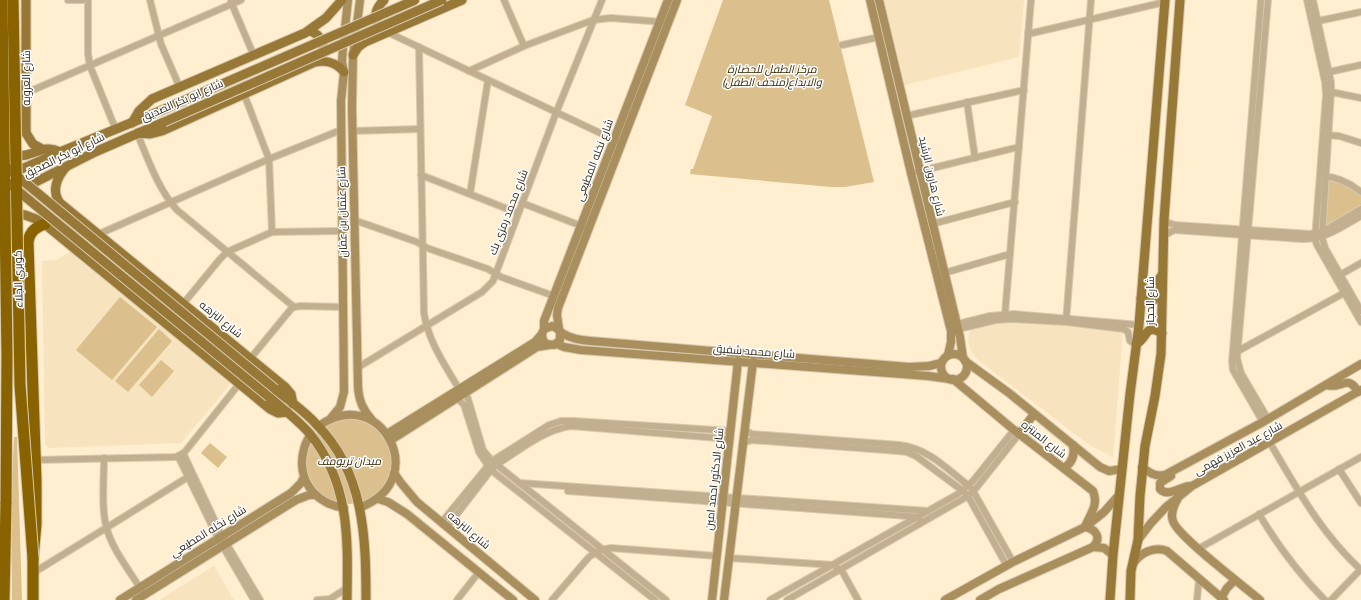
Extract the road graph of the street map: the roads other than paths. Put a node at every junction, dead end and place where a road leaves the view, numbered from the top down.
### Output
1 (2, 0) edge
2 (13, 0) edge
3 (26, 0) edge
4 (68, 0) edge
5 (82, 0) edge
6 (88, 0) edge
7 (150, 0) edge
8 (241, 0) edge
9 (342, 0) edge
10 (348, 0) edge
11 (360, 0) edge
12 (384, 0) edge
13 (415, 0) edge
14 (442, 0) edge
15 (462, 0) edge
16 (504, 0) edge
17 (602, 0) edge
18 (668, 0) edge
19 (677, 0) edge
20 (870, 0) edge
21 (879, 0) edge
22 (1031, 0) edge
23 (1091, 0) edge
24 (1180, 0) edge
25 (1261, 0) edge
26 (1268, 0) edge
27 (1307, 0) edge
28 (1313, 0) edge
29 (1165, 1) edge
30 (231, 2) edge
31 (1154, 2) edge
32 (1361, 12) edge
33 (594, 20) junction
34 (1089, 20) junction
35 (660, 21) junction
36 (1318, 21) junction
37 (668, 24) junction
38 (310, 31) junction
39 (387, 32) junction
40 (1028, 34) junction
41 (159, 36) junction
42 (883, 36) junction
43 (842, 45) dead end
44 (524, 46) junction
45 (419, 47) junction
46 (353, 55) junction
47 (254, 56) junction
48 (315, 62) junction
49 (1361, 65) edge
50 (90, 66) junction
51 (26, 71) junction
52 (468, 71) junction
53 (344, 72) junction
54 (1329, 72) junction
55 (488, 80) junction
56 (180, 88) junction
57 (1024, 90) junction
58 (1332, 92) junction
59 (26, 93) junction
60 (244, 94) junction
61 (1361, 98) edge
62 (0, 101) edge
63 (967, 102) junction
64 (556, 113) junction
65 (906, 116) junction
66 (132, 123) junction
67 (420, 129) junction
68 (116, 130) junction
69 (341, 130) junction
70 (352, 131) junction
71 (137, 133) junction
72 (1326, 135) junction
73 (614, 140) junction
74 (622, 143) junction
75 (1361, 143) edge
76 (1019, 147) junction
77 (42, 149) junction
78 (0, 152) edge
79 (60, 152) junction
80 (975, 158) junction
81 (268, 159) junction
82 (0, 162) edge
83 (66, 166) junction
84 (915, 172) junction
85 (421, 175) junction
86 (1323, 176) junction
87 (0, 177) edge
88 (1361, 192) edge
89 (55, 194) junction
90 (470, 194) junction
91 (0, 200) edge
92 (170, 202) junction
93 (1015, 202) junction
94 (522, 203) junction
95 (1361, 209) edge
96 (0, 212) edge
97 (518, 214) junction
98 (1361, 216) edge
99 (354, 220) junction
100 (1164, 220) junction
101 (41, 221) junction
102 (932, 224) junction
103 (581, 225) junction
104 (589, 228) junction
105 (342, 231) junction
106 (272, 232) junction
107 (1245, 232) junction
108 (99, 234) junction
109 (1318, 235) junction
110 (1164, 236) junction
111 (422, 245) junction
112 (227, 252) junction
113 (1010, 254) junction
114 (0, 257) edge
115 (28, 259) junction
116 (1361, 263) edge
117 (944, 273) junction
118 (496, 274) junction
119 (1162, 275) junction
120 (1340, 275) junction
121 (1344, 293) junction
122 (554, 296) junction
123 (1141, 298) junction
124 (183, 304) junction
125 (294, 307) junction
126 (343, 307) junction
127 (1360, 309) edge
128 (1005, 314) junction
129 (1067, 320) junction
130 (1361, 322) edge
131 (1139, 325) junction
132 (426, 327) junction
133 (954, 328) junction
134 (560, 330) junction
135 (543, 331) junction
136 (1162, 334) junction
137 (570, 337) junction
138 (536, 344) junction
139 (553, 344) junction
140 (1136, 344) junction
141 (567, 347) junction
142 (1238, 351) junction
143 (948, 355) junction
144 (250, 359) junction
145 (964, 359) junction
146 (738, 361) junction
147 (753, 362) junction
148 (941, 363) junction
149 (1361, 364) edge
150 (357, 370) junction
151 (951, 379) junction
152 (239, 384) junction
153 (1326, 385) junction
154 (463, 390) junction
155 (1359, 391) edge
156 (344, 392) junction
157 (457, 398) junction
158 (293, 404) junction
159 (287, 412) junction
160 (1034, 414) junction
161 (331, 418) junction
162 (372, 420) junction
163 (1266, 421) junction
164 (319, 426) junction
165 (745, 428) junction
166 (1016, 432) junction
167 (310, 435) junction
168 (730, 435) junction
169 (389, 437) junction
170 (1270, 443) junction
171 (743, 445) junction
172 (1073, 445) junction
173 (180, 455) junction
174 (1361, 456) edge
175 (0, 458) edge
176 (104, 458) junction
177 (35, 460) junction
178 (492, 466) junction
179 (1142, 467) junction
180 (1064, 468) junction
181 (1178, 468) junction
182 (1122, 469) junction
183 (1339, 469) junction
184 (394, 473) junction
185 (188, 477) junction
186 (304, 477) junction
187 (522, 485) junction
188 (969, 486) junction
189 (1192, 486) junction
190 (973, 491) junction
191 (1299, 491) junction
192 (965, 493) junction
193 (316, 495) junction
194 (1119, 495) junction
195 (1180, 495) junction
196 (378, 498) junction
197 (723, 500) junction
198 (736, 501) junction
199 (6, 502) junction
200 (1361, 503) edge
201 (360, 507) junction
202 (344, 508) junction
203 (928, 511) junction
204 (1259, 514) junction
205 (894, 515) junction
206 (920, 520) junction
207 (444, 525) junction
208 (1085, 527) junction
209 (106, 528) junction
210 (898, 528) junction
211 (220, 537) junction
212 (1138, 540) junction
213 (225, 545) junction
214 (1093, 547) junction
215 (1198, 548) junction
216 (602, 549) junction
217 (595, 552) junction
218 (1113, 555) junction
219 (717, 556) junction
220 (33, 558) junction
221 (729, 558) junction
222 (1010, 564) junction
223 (833, 565) junction
224 (840, 568) junction
225 (1361, 570) edge
226 (1131, 571) junction
227 (479, 572) junction
228 (33, 573) junction
229 (1199, 579) junction
230 (1235, 580) junction
231 (347, 588) junction
232 (142, 591) junction
233 (989, 598) edge
234 (1223, 599) edge
235 (4, 600) edge
236 (33, 600) edge
237 (120, 600) edge
238 (136, 600) edge
239 (254, 600) edge
240 (260, 600) edge
241 (317, 600) edge
242 (347, 600) edge
243 (366, 600) edge
244 (457, 600) edge
245 (513, 600) edge
246 (535, 600) edge
247 (552, 600) edge
248 (655, 600) edge
249 (666, 600) edge
250 (712, 600) edge
251 (724, 600) edge
252 (770, 600) edge
253 (787, 600) edge
254 (858, 600) edge
255 (945, 600) edge
256 (980, 600) edge
257 (1110, 600) edge
258 (1130, 600) edge
259 (1197, 600) edge
260 (1260, 600) edge
261 (1325, 600) edge
262 (1331, 600) edge

1 - 199 highway, كوبري الجلاء, bridge
2 - 220 highway, كوبري الجلاء, bridge
3 - 51 main road, شارع العروبه
4 - 5 street
6 - 50 street
7 - 41 street
8 - 30 street
9 - 38 main road, شارع ابو بكر الصديق
10 - 53 street, شارع عثمان بن عفان
11 - 46 street, شارع عثمان بن عفان
12 - 39 main road
13 - 66 main road, شارع ابو بكر الصديق, bridge
14 - 71 main road, شارع ابو بكر الصديق, bridge
15 - 39 main road
16 - 44 street
17 - 33 street, شارع محمد رمزى بك
18 - 35 street, شارع نخله المطيعى
19 - 37 street, شارع نخله المطيعى
20 - 42 street, شارع هارون الرشيد
21 - 42 street, شارع هارون الرشيد
22 - 40 street
23 - 34 street
24 - 100 main road, شارع الحجاز
25 - 107 street
26 - 107 street
27 - 72 street
28 - 36 street
29 - 31 street
29 - 123 main road, شارع الحجاز
30 - 41 street
30 - 47 street
31 - 34 street
32 - 36 street
33 - 35 street
33 - 44 street
33 - 64 street, شارع محمد رمزى بك
34 - 40 street
34 - 129 street
35 - 37 street
35 - 73 street, شارع نخله المطيعى
36 - 54 street
37 - 74 street, شارع نخله المطيعى
38 - 47 main road, شارع ابو بكر الصديق
38 - 48 main road
39 - 45 street
39 - 46 main road
40 - 57 street
41 - 50 street
41 - 56 street
42 - 43 street
42 - 65 street, شارع هارون الرشيد
42 - 84 street, شارع هارون الرشيد
44 - 52 street
45 - 52 street
45 - 67 street
46 - 70 street, شارع عثمان بن عفان
47 - 56 main road, شارع ابو بكر الصديق
48 - 53 main road
48 - 60 main road, شارع ابو بكر الصديق
49 - 54 street
50 - 59 street
50 - 68 street
51 - 59 main road, شارع العروبه
51 - 62 main road
52 - 55 street
53 - 69 street, شارع عثمان بن عفان
54 - 58 street
55 - 64 street
55 - 90 street
56 - 66 main road, شارع ابو بكر الصديق
57 - 63 street
57 - 76 street
58 - 61 street
58 - 72 street
59 - 77 main road, شارع العروبه
60 - 71 main road, شارع ابو بكر الصديق
60 - 81 street
63 - 65 street
63 - 80 street
64 - 73 street
64 - 94 street, شارع محمد رمزى بك
65 - 84 street, شارع هارون الرشيد
66 - 68 main road, شارع ابو بكر الصديق
67 - 70 street
67 - 85 street
68 - 79 main road, شارع ابو بكر الصديق
69 - 81 street
69 - 105 street, شارع عثمان بن عفان
70 - 99 street, شارع عثمان بن عفان
71 - 83 main road, شارع أبو بكر الصديق
71 - 92 street
72 - 75 street
72 - 86 street
73 - 74 street
73 - 103 street, شارع نخله المطيعى
74 - 104 street, شارع نخله المطيعى
76 - 80 street
76 - 93 street
77 - 78 main road
77 - 79 main road
79 - 87 main road, شارع ابو بكر الصديق
80 - 84 street
81 - 92 street
81 - 106 street
82 - 158 main road, bridge
83 - 89 main road
83 - 91 main road, شارع أبو بكر الصديق
84 - 102 street, شارع هارون الرشيد
84 - 133 street, شارع هارون الرشيد
85 - 90 street
85 - 111 street
86 - 88 street
86 - 109 street
87 - 159 main road, bridge
89 - 101 main road
89 - 108 main road, شارع النزهه
90 - 97 street
92 - 108 street
92 - 112 street
93 - 102 street
93 - 113 street
94 - 97 street, شارع محمد رمزى بك
94 - 103 street
95 - 109 street
96 - 101 main road
97 - 118 street, شارع محمد رمزى بك
98 - 109 street
99 - 111 street
99 - 150 street, شارع عثمان بن عفان
100 - 107 street
100 - 110 main road, شارع الحجاز
101 - 115 highway
101 - 152 main road
102 - 117 street, شارع هارون الرشيد
103 - 104 street
103 - 122 street, شارع نخله المطيعى
104 - 134 street, شارع نخله المطيعى
105 - 106 street
105 - 126 street, شارع عثمان بن عفان
106 - 112 street
107 - 109 street
107 - 110 street
107 - 142 street
107 - 163 street
108 - 124 main road, شارع النزهه
109 - 120 street
109 - 121 street
110 - 119 main road, شارع الحجاز
111 - 118 street
111 - 132 street
112 - 124 street
112 - 125 street
113 - 117 street
113 - 128 street
114 - 115 highway
115 - 177 highway
116 - 120 street
117 - 133 street, شارع هارون الرشيد
118 - 122 street
118 - 132 street, شارع محمد رمزى بك
119 - 123 main road
119 - 136 main road, شارع الحجاز
120 - 127 street
121 - 130 street
121 - 142 street
122 - 135 street, شارع نخله المطيعى
123 - 131 main road, شارع الحجاز
124 - 144 main road, شارع النزهه
125 - 126 street
125 - 144 street
126 - 156 street, شارع عثمان بن عفان
128 - 129 street
128 - 133 street
129 - 131 street
129 - 133 street
129 - 140 street
131 - 140 main road, شارع الحجاز
132 - 150 street, شارع محمد رمزى بك
132 - 154 street
133 - 143 street, شارع هارون الرشيد
133 - 145 street, شارع هارون الرشيد
134 - 135 street
134 - 137 street, شارع محمد شفيق
134 - 139 street
135 - 138 street, شارع نخله المطيعى
135 - 139 street
136 - 140 main road
136 - 179 main road, شارع الحجاز
137 - 141 street
137 - 148 street, شارع محمد شفيق
138 - 139 street, شارع نخله المطيعى
138 - 154 street, شارع نخله المطيعى
139 - 141 street, شارع محمد شفيق
140 - 182 main road, شارع الحجاز
141 - 146 street, شارع محمد شفيق
142 - 163 street
143 - 145 street
143 - 148 street
144 - 158 main road, شارع النزهه
145 - 151 street
145 - 160 street, شارع المنتزه
146 - 147 street, شارع محمد شفيق
146 - 168 street, شارع الدكتور احمد امين
147 - 151 street, شارع محمد شفيق
147 - 165 street
148 - 151 street
149 - 153 street, شارع عبد العزيز فهمى
150 - 156 street
150 - 162 street, شارع عثمان بن عفان
151 - 166 street, شارع المنتزه
152 - 159 main road
152 - 173 street
153 - 155 street
153 - 163 street, شارع عبد العزيز فهمى
154 - 157 street, شارع نخله المطيعى
154 - 169 street, شارع نخله المطيعى
154 - 178 street
155 - 170 street, شارع عبد العزيز فهمى
156 - 161 street, شارع عثمان بن عفان
157 - 169 street, شارع نخله المطيعى
157 - 178 street
158 - 164 main road, شارع النزهه
159 - 167 main road
160 - 166 street
160 - 172 street, شارع المنتزه
161 - 162 street
161 - 164 street
162 - 169 street
163 - 181 street, شارع عبد العزيز فهمى
164 - 201 main road, شارع النزهه
165 - 171 street
165 - 188 street
166 - 180 street, شارع المنتزه
166 - 188 street
166 - 190 street
167 - 186 street
167 - 202 main road
168 - 178 street
168 - 197 street, شارع الدكتور احمد امين
169 - 184 street
170 - 189 street, شارع عبد العزيز فهمى
170 - 191 street
171 - 192 street
171 - 198 street
172 - 180 street
172 - 182 street, شارع المنتزه
173 - 176 street
173 - 185 street
173 - 211 street
174 - 183 street
175 - 199 highway
176 - 177 street
176 - 209 street
177 - 220 highway
178 - 187 street
178 - 207 street
178 - 217 street
179 - 181 street, شارع عبد العزيز فهمى
179 - 212 main road, شارع الحجاز
180 - 208 street, شارع المنتزه
181 - 189 street
182 - 194 main road, شارع الحجاز
183 - 191 street
183 - 200 street
184 - 196 street
184 - 207 street, شارع النزهه
185 - 209 street
185 - 211 street
186 - 193 street
186 - 211 street, شارع نخله المطيعي
187 - 197 street
187 - 216 street
188 - 190 street
188 - 192 street
189 - 195 street, شارع عبد العزيز فهمى
190 - 192 street
190 - 222 street
191 - 204 street
191 - 225 street
192 - 203 street
192 - 206 street
192 - 222 street
193 - 202 street
193 - 213 street, شارع نخله المطيعي
194 - 208 street
194 - 218 main road, شارع الحجاز
195 - 212 street, شارع عبد العزيز فهمى
195 - 215 street
196 - 201 street
196 - 227 street
197 - 198 street
197 - 219 street, شارع الدكتور احمد امين
198 - 203 street
198 - 205 street
198 - 221 street
199 - 235 highway
201 - 243 main road
202 - 231 main road
203 - 206 street
204 - 215 street
204 - 261 street
205 - 206 street
205 - 210 street
206 - 210 street
206 - 224 street
207 - 246 street, شارع النزهه
208 - 214 street
208 - 222 street
209 - 228 street
209 - 232 street
210 - 223 street
211 - 213 street
211 - 232 street, شارع نخله المطيعي
212 - 226 main road, شارع الحجاز
213 - 232 street, شارع نخله المطيعي
213 - 239 street
213 - 240 street
214 - 218 street
214 - 233 street
215 - 230 street
216 - 217 street
216 - 219 street
216 - 249 street
217 - 247 street
217 - 248 street
218 - 257 main road, شارع الحجاز
219 - 250 street, شارع الدكتور احمد امين
220 - 228 highway
221 - 223 street
221 - 251 street
222 - 255 street
223 - 224 street
223 - 252 street
224 - 253 street
224 - 254 street
225 - 262 street
226 - 229 street
226 - 258 main road, شارع الحجاز
227 - 244 street
227 - 245 street
228 - 236 highway
229 - 234 street
229 - 259 street
230 - 234 street
230 - 260 street
231 - 241 street
231 - 242 main road
232 - 237 street, شارع نخله المطيعي
232 - 238 street, شارع نخله المطيعي
233 - 256 street

